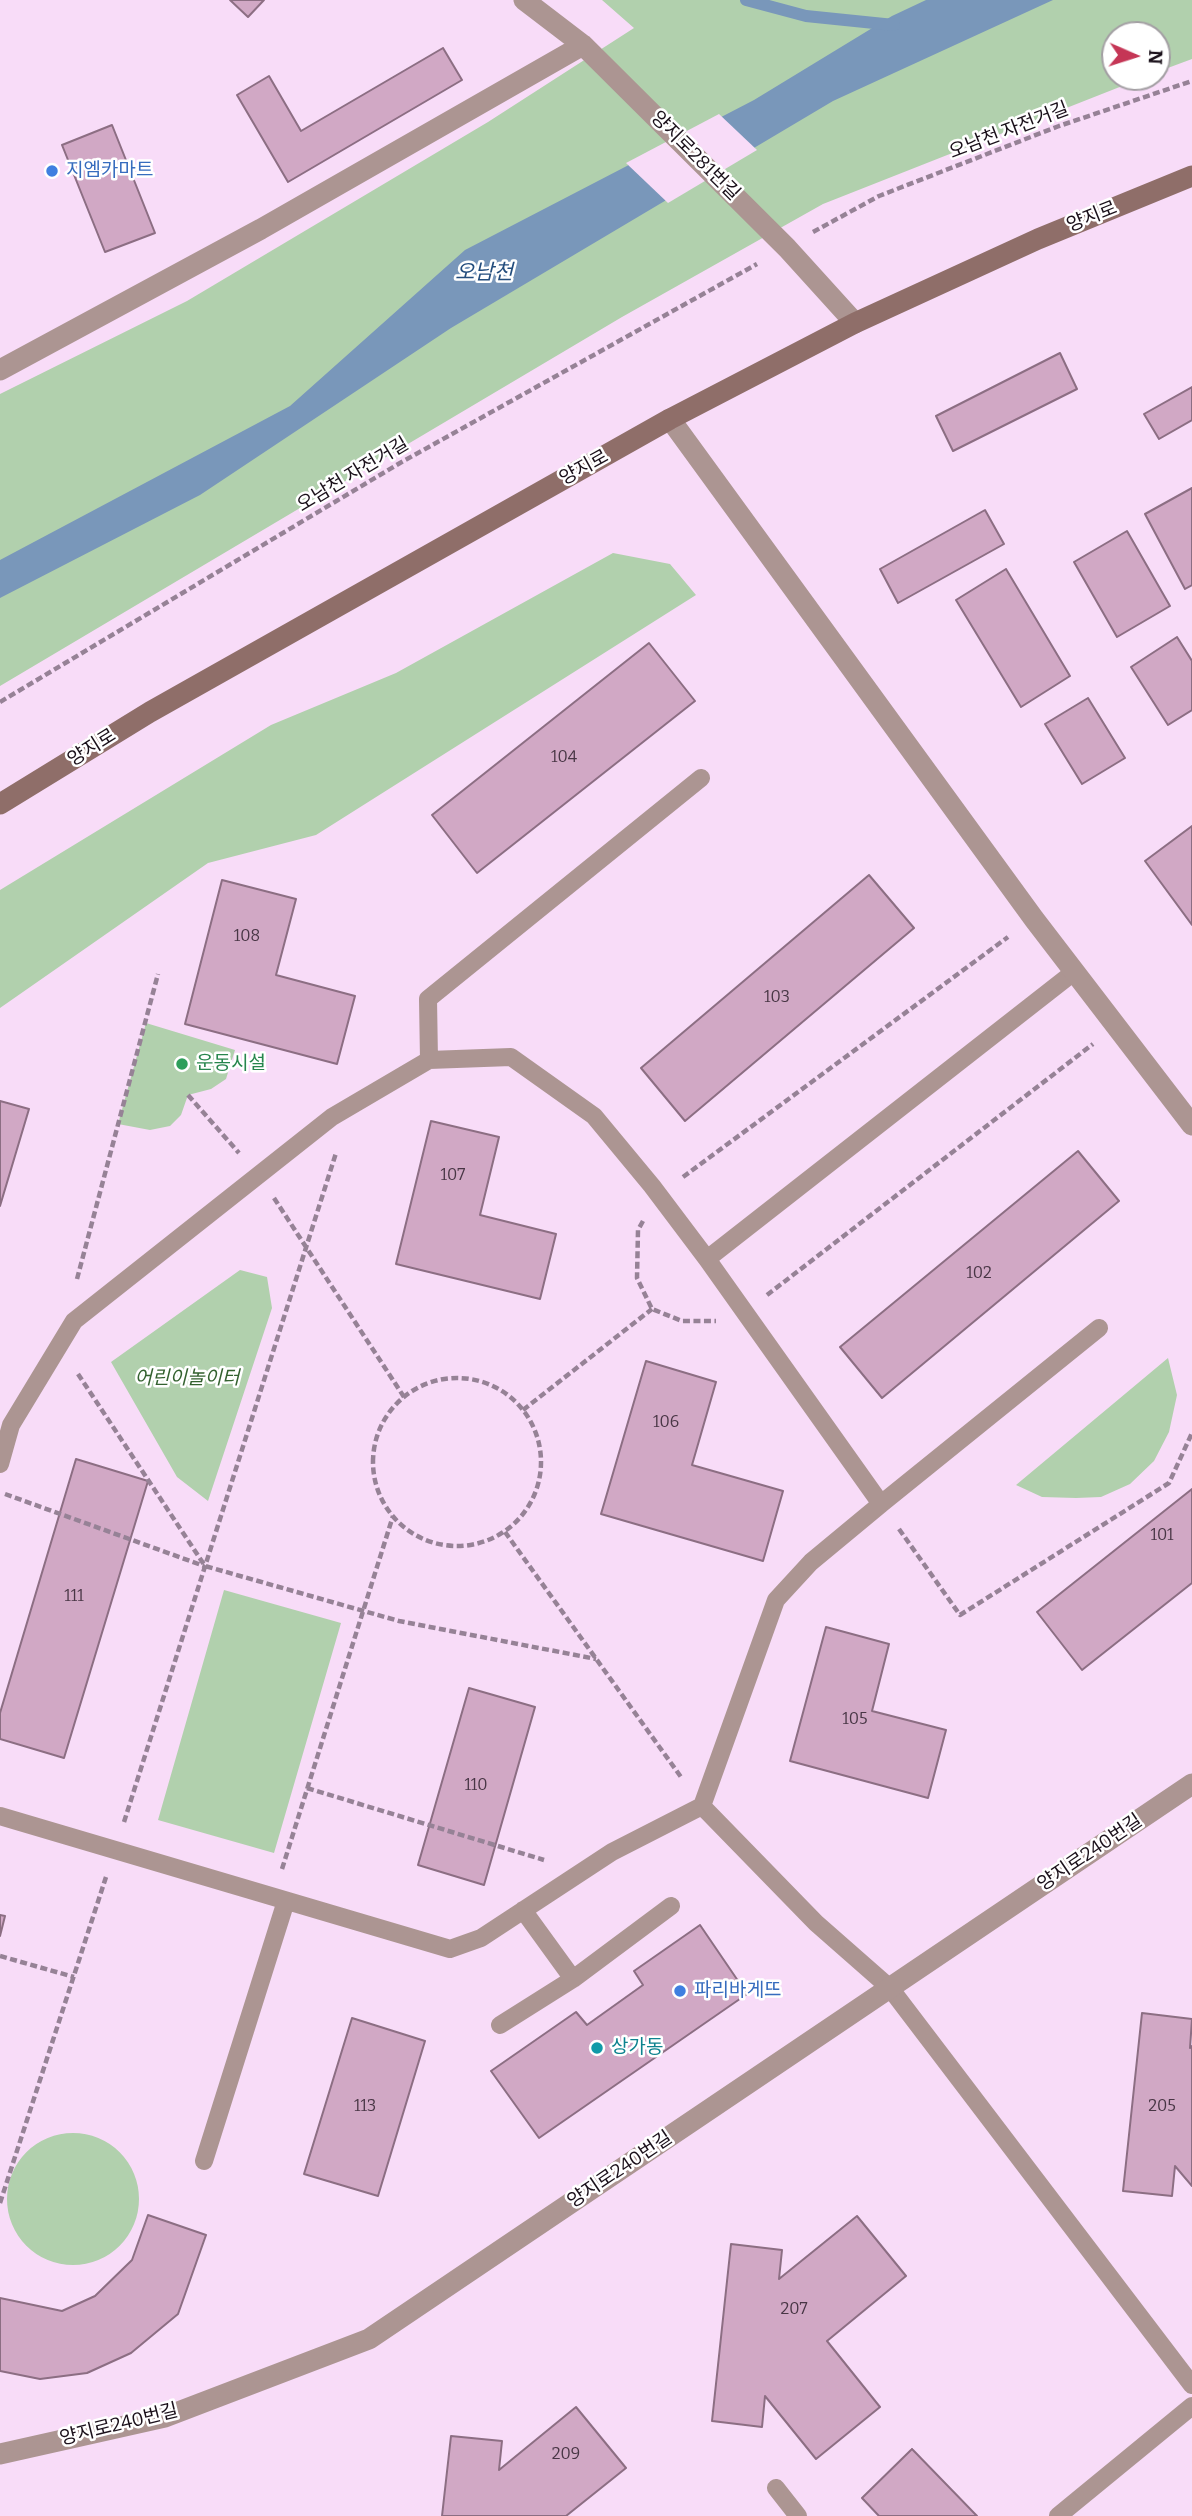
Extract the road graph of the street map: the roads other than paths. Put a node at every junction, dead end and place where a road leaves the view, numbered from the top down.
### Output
1 (524, 0) edge
2 (583, 45) junction
3 (1192, 176) edge
4 (855, 323) junction
5 (0, 370) edge
6 (670, 419) junction
7 (701, 778) dead end
8 (0, 804) edge
9 (1074, 972) junction
10 (429, 1060) junction
11 (1192, 1125) edge
12 (707, 1259) junction
13 (1099, 1328) dead end
14 (0, 1464) edge
15 (881, 1504) junction
16 (1192, 1784) edge
17 (702, 1806) junction
18 (0, 1816) edge
19 (279, 1899) junction
20 (671, 1906) dead end
21 (523, 1910) junction
22 (573, 1979) junction
23 (890, 1988) junction
24 (500, 2025) dead end
25 (204, 2161) dead end
26 (1192, 2385) edge
27 (1192, 2406) edge
28 (0, 2455) edge
29 (776, 2488) dead end
30 (798, 2516) edge
31 (1058, 2516) edge

1 - 2 street, 양지로281번길
2 - 4 street, 양지로281번길
2 - 5 street
3 - 4 street, 양지로
4 - 6 street, 양지로
6 - 8 street, 양지로
6 - 9 street
7 - 10 lane
9 - 11 street
9 - 12 lane
10 - 12 lane
10 - 14 lane
12 - 15 lane
13 - 15 lane
15 - 17 lane
16 - 23 street, 양지로240번길
17 - 21 lane
17 - 23 lane
18 - 19 lane
19 - 21 lane
19 - 25 lane
20 - 22 lane
21 - 22 lane
22 - 24 lane
23 - 26 lane
23 - 28 street, 양지로240번길
27 - 31 lane
29 - 30 lane

